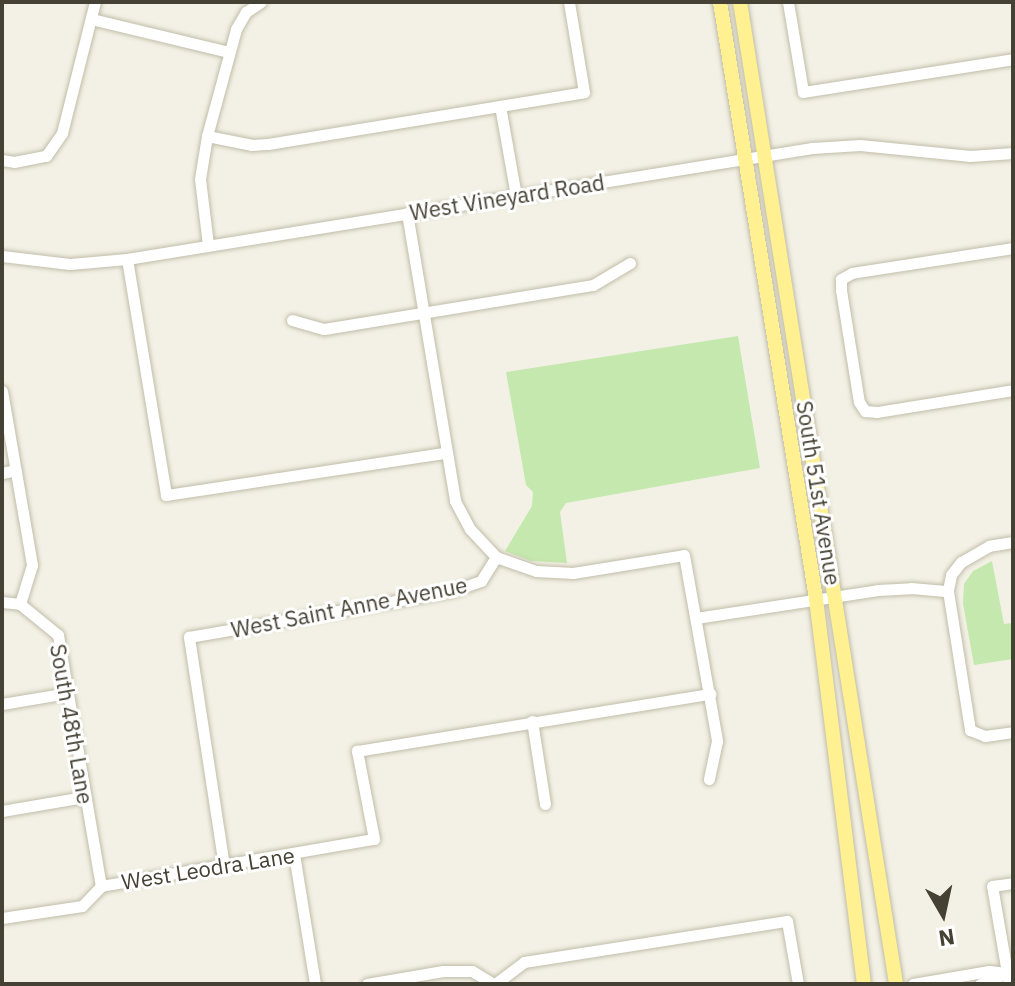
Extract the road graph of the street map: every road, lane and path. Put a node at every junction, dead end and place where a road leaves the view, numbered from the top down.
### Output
1 (95, 2) edge
2 (261, 2) edge
3 (569, 2) edge
4 (720, 2) edge
5 (740, 2) edge
6 (788, 2) edge
7 (91, 19) junction
8 (228, 52) junction
9 (1013, 59) edge
10 (500, 106) junction
11 (207, 136) junction
12 (1013, 153) edge
13 (765, 154) junction
14 (745, 157) junction
15 (2, 160) edge
16 (516, 196) junction
17 (407, 213) junction
18 (208, 245) junction
19 (1013, 248) edge
20 (2, 256) edge
21 (127, 259) junction
22 (630, 263) dead end
23 (423, 312) junction
24 (292, 320) dead end
25 (1013, 390) edge
26 (2, 391) edge
27 (445, 453) junction
28 (16, 470) junction
29 (2, 473) edge
30 (1013, 542) edge
31 (496, 557) junction
32 (948, 591) junction
33 (835, 596) junction
34 (816, 599) junction
35 (2, 602) edge
36 (20, 604) junction
37 (696, 618) junction
38 (68, 693) junction
39 (710, 694) junction
40 (2, 704) edge
41 (532, 721) junction
42 (1013, 732) edge
43 (709, 779) dead end
44 (84, 797) junction
45 (545, 804) dead end
46 (2, 811) edge
47 (294, 854) junction
48 (224, 866) junction
49 (1013, 883) edge
50 (101, 886) junction
51 (2, 918) edge
52 (1008, 979) edge
53 (315, 984) edge
54 (367, 984) edge
55 (495, 984) edge
56 (798, 984) edge
57 (864, 984) edge
58 (896, 984) edge
59 (913, 984) edge
60 (980, 984) edge

1 - 7 street
2 - 8 street
3 - 10 street
4 - 14 main road, South 51st Avenue
5 - 13 main road, South 51st Avenue
6 - 9 street
7 - 8 street
7 - 15 street
8 - 11 street
10 - 11 street
10 - 16 street
11 - 18 street
12 - 13 street, West Vineyard Road
13 - 14 street, West Vineyard Road
13 - 33 main road, South 51st Avenue
14 - 16 street, West Vineyard Road
14 - 34 main road, South 51st Avenue
16 - 17 street, West Vineyard Road
17 - 18 street, West Vineyard Road
17 - 23 street
18 - 21 street, West Vineyard Road
19 - 25 street
20 - 21 street, West Vineyard Road
21 - 27 street
22 - 23 street
23 - 24 street
23 - 27 street
26 - 28 street
27 - 31 street
28 - 29 street
28 - 36 street
30 - 32 street
31 - 37 street
31 - 48 street, West Saint Anne Avenue
32 - 33 street
32 - 42 street
33 - 34 street
33 - 58 main road, South 51st Avenue
34 - 37 street
34 - 57 main road, South 51st Avenue
35 - 36 street
36 - 38 street, South 48th Lane
37 - 39 street
38 - 40 street
38 - 44 street, South 48th Lane
39 - 41 street
39 - 43 street
41 - 45 street
41 - 47 street, West Leodra Lane
44 - 46 street
44 - 50 street, South 48th Lane
47 - 48 street, West Leodra Lane
47 - 53 street
48 - 50 street, West Leodra Lane
49 - 52 street
50 - 51 street, West Leodra Lane
52 - 59 street
52 - 60 street
54 - 55 street
55 - 56 street

